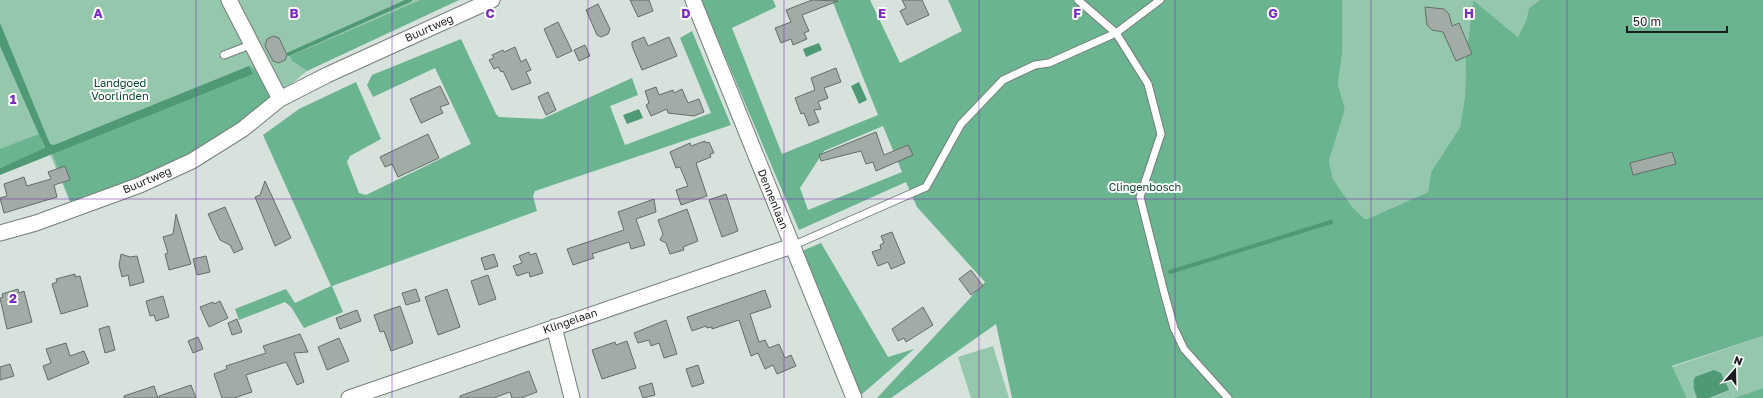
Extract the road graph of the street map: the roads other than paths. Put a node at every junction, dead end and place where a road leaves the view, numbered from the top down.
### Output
1 (229, 0) edge
2 (492, 0) edge
3 (693, 0) edge
4 (1078, 0) edge
5 (1160, 0) edge
6 (1116, 33) junction
7 (253, 44) junction
8 (224, 55) dead end
9 (280, 99) junction
10 (0, 233) edge
11 (792, 246) junction
12 (554, 327) junction
13 (373, 394) edge
14 (349, 398) edge
15 (572, 398) edge
16 (854, 398) edge
17 (1228, 398) edge

1 - 7 street
2 - 9 street, Buurtweg
3 - 11 street, Dennenlaan
4 - 6 lane
5 - 6 lane
6 - 11 lane
6 - 17 lane
7 - 8 lane
7 - 9 street
9 - 10 street, Buurtweg
11 - 12 street, Klingelaan
11 - 16 street, Dennenlaan
12 - 13 street, Klingelaan
12 - 15 street
13 - 14 street, Klingelaan

